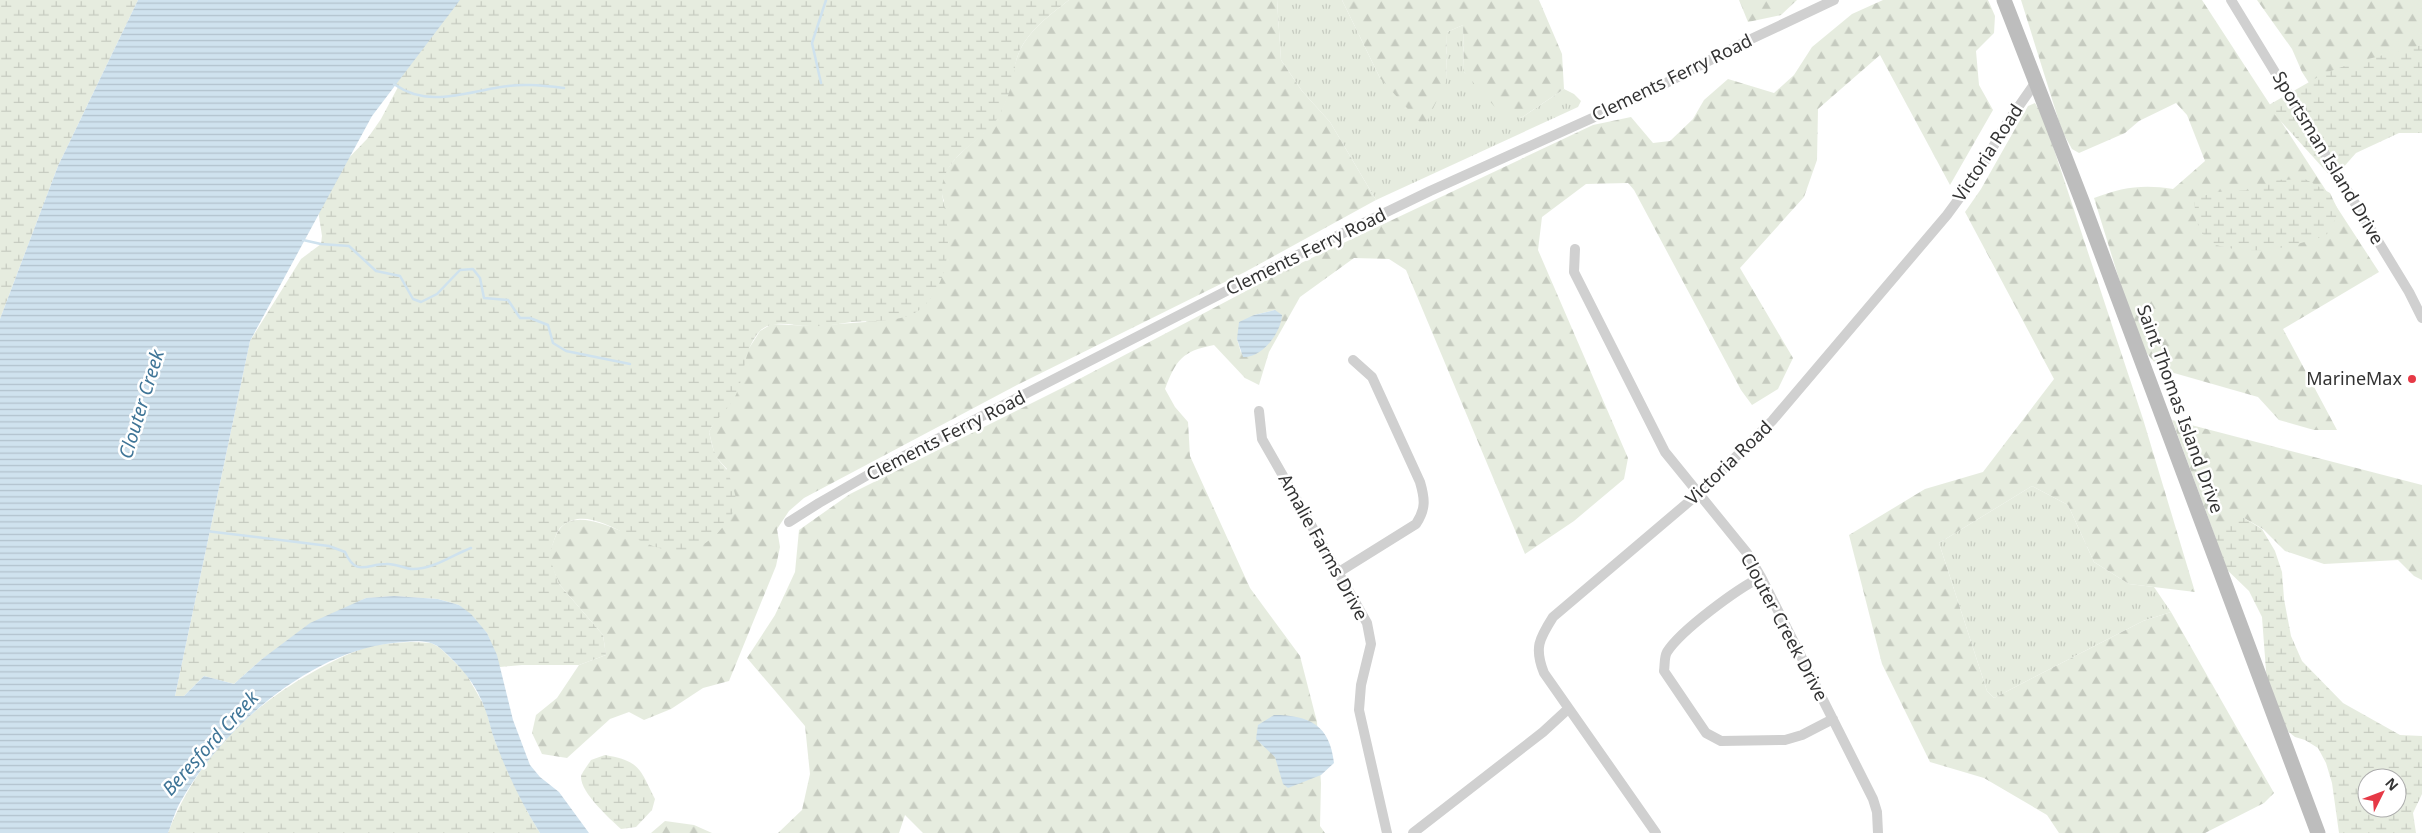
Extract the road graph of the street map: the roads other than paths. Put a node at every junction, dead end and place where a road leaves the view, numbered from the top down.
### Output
1 (1834, 0) edge
2 (2004, 0) edge
3 (2231, 0) edge
4 (2036, 82) junction
5 (1575, 249) dead end
6 (2422, 318) edge
7 (1354, 360) dead end
8 (1259, 411) dead end
9 (1698, 494) junction
10 (788, 522) dead end
11 (1340, 572) junction
12 (1761, 577) junction
13 (1568, 709) junction
14 (1833, 719) junction
15 (1387, 833) edge
16 (1414, 833) edge
17 (1656, 833) edge
18 (1878, 833) edge
19 (2318, 833) edge

1 - 10 street, Clements Ferry Road
2 - 4 main road, Saint Thomas Island Drive
3 - 6 street, Sportsman Island Drive
4 - 9 street, Victoria Road
4 - 19 main road, Saint Thomas Island Drive
5 - 9 street, Clouter Creek Drive
7 - 11 street
8 - 11 street, Amalie Farms Drive
9 - 12 street, Clouter Creek Drive
9 - 13 street, Victoria Road
11 - 15 street, Amalie Farms Drive
12 - 14 street, Clouter Creek Drive
12 - 14 street
13 - 16 street
13 - 17 street, Victoria Road
14 - 18 street, Clouter Creek Drive

